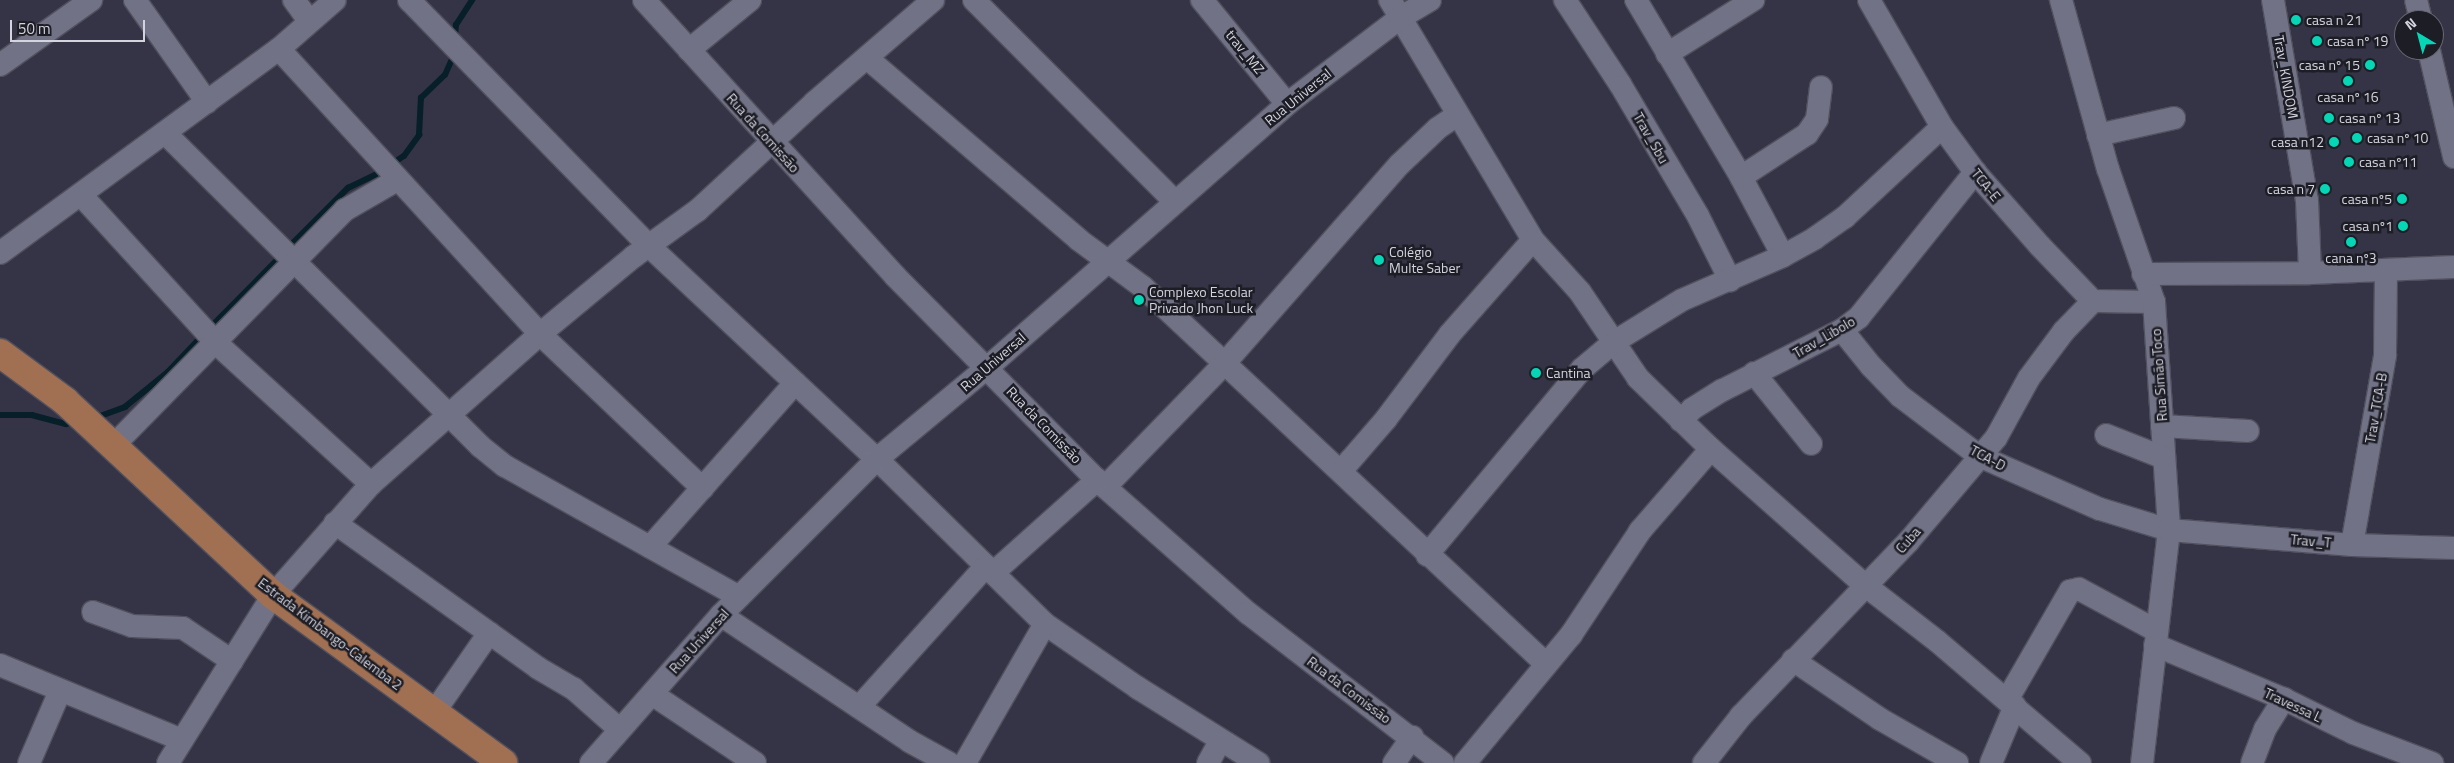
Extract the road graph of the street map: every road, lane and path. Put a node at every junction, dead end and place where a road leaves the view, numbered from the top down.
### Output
1 (91, 0) edge
2 (135, 0) edge
3 (294, 0) edge
4 (335, 0) edge
5 (409, 0) edge
6 (644, 0) edge
7 (750, 0) edge
8 (934, 0) edge
9 (974, 0) edge
10 (1202, 0) edge
11 (1430, 0) edge
12 (1565, 0) edge
13 (1636, 0) edge
14 (1753, 0) edge
15 (1869, 0) edge
16 (2273, 0) edge
17 (2066, 1) edge
18 (1395, 9) edge
19 (309, 21) junction
20 (278, 49) junction
21 (688, 50) junction
22 (1667, 54) junction
23 (867, 58) junction
24 (2432, 60) edge
25 (0, 65) edge
26 (1821, 87) dead end
27 (207, 102) junction
28 (1287, 104) junction
29 (1457, 115) junction
30 (2174, 118) dead end
31 (2451, 126) edge
32 (1942, 127) junction
33 (164, 132) junction
34 (2098, 136) junction
35 (771, 142) junction
36 (2454, 157) edge
37 (1975, 172) junction
38 (1740, 177) junction
39 (397, 180) junction
40 (81, 195) junction
41 (1174, 202) junction
42 (1533, 240) junction
43 (649, 246) junction
44 (0, 253) edge
45 (1783, 256) junction
46 (1109, 260) junction
47 (294, 262) junction
48 (2454, 267) edge
49 (2386, 270) junction
50 (2310, 273) junction
51 (2143, 274) junction
52 (1730, 280) junction
53 (2093, 301) junction
54 (2154, 302) junction
55 (1842, 330) junction
56 (540, 334) junction
57 (215, 342) junction
58 (1614, 342) junction
59 (0, 352) edge
60 (1224, 364) junction
61 (988, 367) junction
62 (1754, 373) junction
63 (795, 383) junction
64 (448, 415) junction
65 (1681, 421) junction
66 (2162, 426) junction
67 (2248, 431) dead end
68 (2106, 435) dead end
69 (107, 439) junction
70 (1810, 444) dead end
71 (1711, 449) junction
72 (1979, 456) junction
73 (2164, 458) junction
74 (877, 459) junction
75 (1341, 471) junction
76 (1101, 483) junction
77 (371, 484) junction
78 (702, 488) junction
79 (335, 523) junction
80 (2169, 530) junction
81 (2352, 545) junction
82 (650, 547) junction
83 (2454, 548) edge
84 (1427, 555) junction
85 (990, 569) junction
86 (1866, 586) junction
87 (272, 595) junction
88 (739, 597) junction
89 (93, 612) dead end
90 (721, 615) junction
91 (1044, 624) junction
92 (489, 633) junction
93 (2155, 638) junction
94 (1792, 660) junction
95 (232, 662) junction
96 (1546, 664) junction
97 (0, 665) edge
98 (60, 691) junction
99 (652, 694) junction
100 (2284, 699) junction
101 (2011, 703) junction
102 (859, 707) junction
103 (434, 711) junction
104 (619, 729) junction
105 (1412, 737) junction
106 (182, 740) junction
107 (1221, 740) junction
108 (29, 763) edge
109 (168, 763) edge
110 (503, 763) edge
111 (591, 763) edge
112 (754, 763) edge
113 (949, 763) edge
114 (965, 763) edge
115 (1208, 763) edge
116 (1258, 763) edge
117 (1394, 763) edge
118 (1443, 763) edge
119 (1465, 763) edge
120 (1704, 763) edge
121 (1957, 763) edge
122 (1991, 763) edge
123 (2080, 763) edge
124 (2142, 763) edge
125 (2252, 763) edge
126 (2432, 763) edge

1 - 25 street
2 - 27 street
3 - 19 street
4 - 19 street
5 - 43 street
6 - 21 street, Rua da Comissão
7 - 21 street
8 - 23 street
9 - 41 street
10 - 28 street, trav_MZ
11 - 18 street, Rua Universal
12 - 52 street, Trav_Sbu
13 - 22 street
14 - 22 street
15 - 32 street, TCA-E
16 - 50 street, Trav_KINDOM
17 - 34 street, Rua Simão Toco
18 - 28 street, Rua Universal
18 - 29 street
19 - 20 street
20 - 27 street
20 - 39 street
21 - 35 street, Rua da Comissão
22 - 38 street
23 - 35 street
23 - 46 street
24 - 31 street
26 - 38 street
27 - 33 street
28 - 41 street, Rua Universal
29 - 42 street
29 - 60 street
30 - 34 street
31 - 36 street
32 - 37 street, TCA-E
32 - 45 street
33 - 40 street
33 - 47 street
34 - 51 street, Rua Simão Toco
35 - 43 street
35 - 61 street, Rua da Comissão
37 - 53 street, TCA-E
37 - 55 street, Trav_Libolo
38 - 45 street
39 - 47 street
39 - 56 street
40 - 44 street
40 - 57 street
41 - 46 street, Rua Universal
42 - 58 street
42 - 75 street
43 - 56 street
43 - 63 street
45 - 52 street
46 - 60 street
46 - 61 street, Rua Universal
47 - 57 street
47 - 64 street
48 - 49 street
49 - 50 street
49 - 81 street, Trav_TCA-B
50 - 51 street
51 - 54 street, Rua Simão Toco
52 - 58 street
53 - 54 street
53 - 72 street, Cuba
54 - 66 street, Rua Simão Toco
55 - 62 street, Trav_Libolo
55 - 72 street, TCA-D
56 - 64 street
56 - 78 street
57 - 69 street
57 - 77 street
58 - 65 street
58 - 84 street
59 - 69 main road, Estrada Kimbango-Calemba 2
60 - 75 street
60 - 76 street
61 - 74 street, Rua Universal
61 - 76 street, Rua da Comissão
62 - 65 street, Trav_Libolo
62 - 70 street
63 - 74 street
63 - 78 street
64 - 77 street
64 - 82 street
65 - 71 street
66 - 67 street
66 - 73 street, Rua Simão Toco
68 - 73 street
69 - 87 main road, Estrada Kimbango-Calemba 2
71 - 86 street
71 - 96 street
72 - 80 street, TCA-D
72 - 86 street, Cuba
73 - 80 street, Rua Simão Toco
74 - 85 street
74 - 88 street, Rua Universal
75 - 84 street
76 - 85 street
76 - 105 street, Rua da Comissão
77 - 79 street
78 - 82 street
79 - 87 street
79 - 92 street
80 - 81 street, Trav_T
80 - 93 street, Rua Simão Toco
81 - 83 street, Trav_T
82 - 88 street
84 - 96 street
85 - 91 street
85 - 102 street
86 - 94 street, Cuba
86 - 101 street
87 - 95 street
87 - 103 main road, Estrada Kimbango-Calemba 2
88 - 90 street, Rua Universal
89 - 95 street
90 - 99 street, Rua Universal
90 - 102 street
91 - 107 street
91 - 114 street
92 - 103 street
92 - 104 street
93 - 100 street, Travessa L
93 - 101 street, Travessa L
93 - 124 street, Rua Simão Toco
94 - 120 street, Cuba
94 - 121 street
95 - 106 street
96 - 119 street
97 - 98 street
98 - 106 street
98 - 108 street
99 - 104 street, Rua Universal
99 - 112 street
100 - 125 street
100 - 126 street, Travessa L
101 - 122 street
101 - 123 street
102 - 113 street
103 - 110 main road, Estrada Kimbango-Calemba 2
104 - 111 street, Rua Universal
105 - 117 street
105 - 118 street, Rua da Comissão
106 - 109 street
107 - 115 street
107 - 116 street

